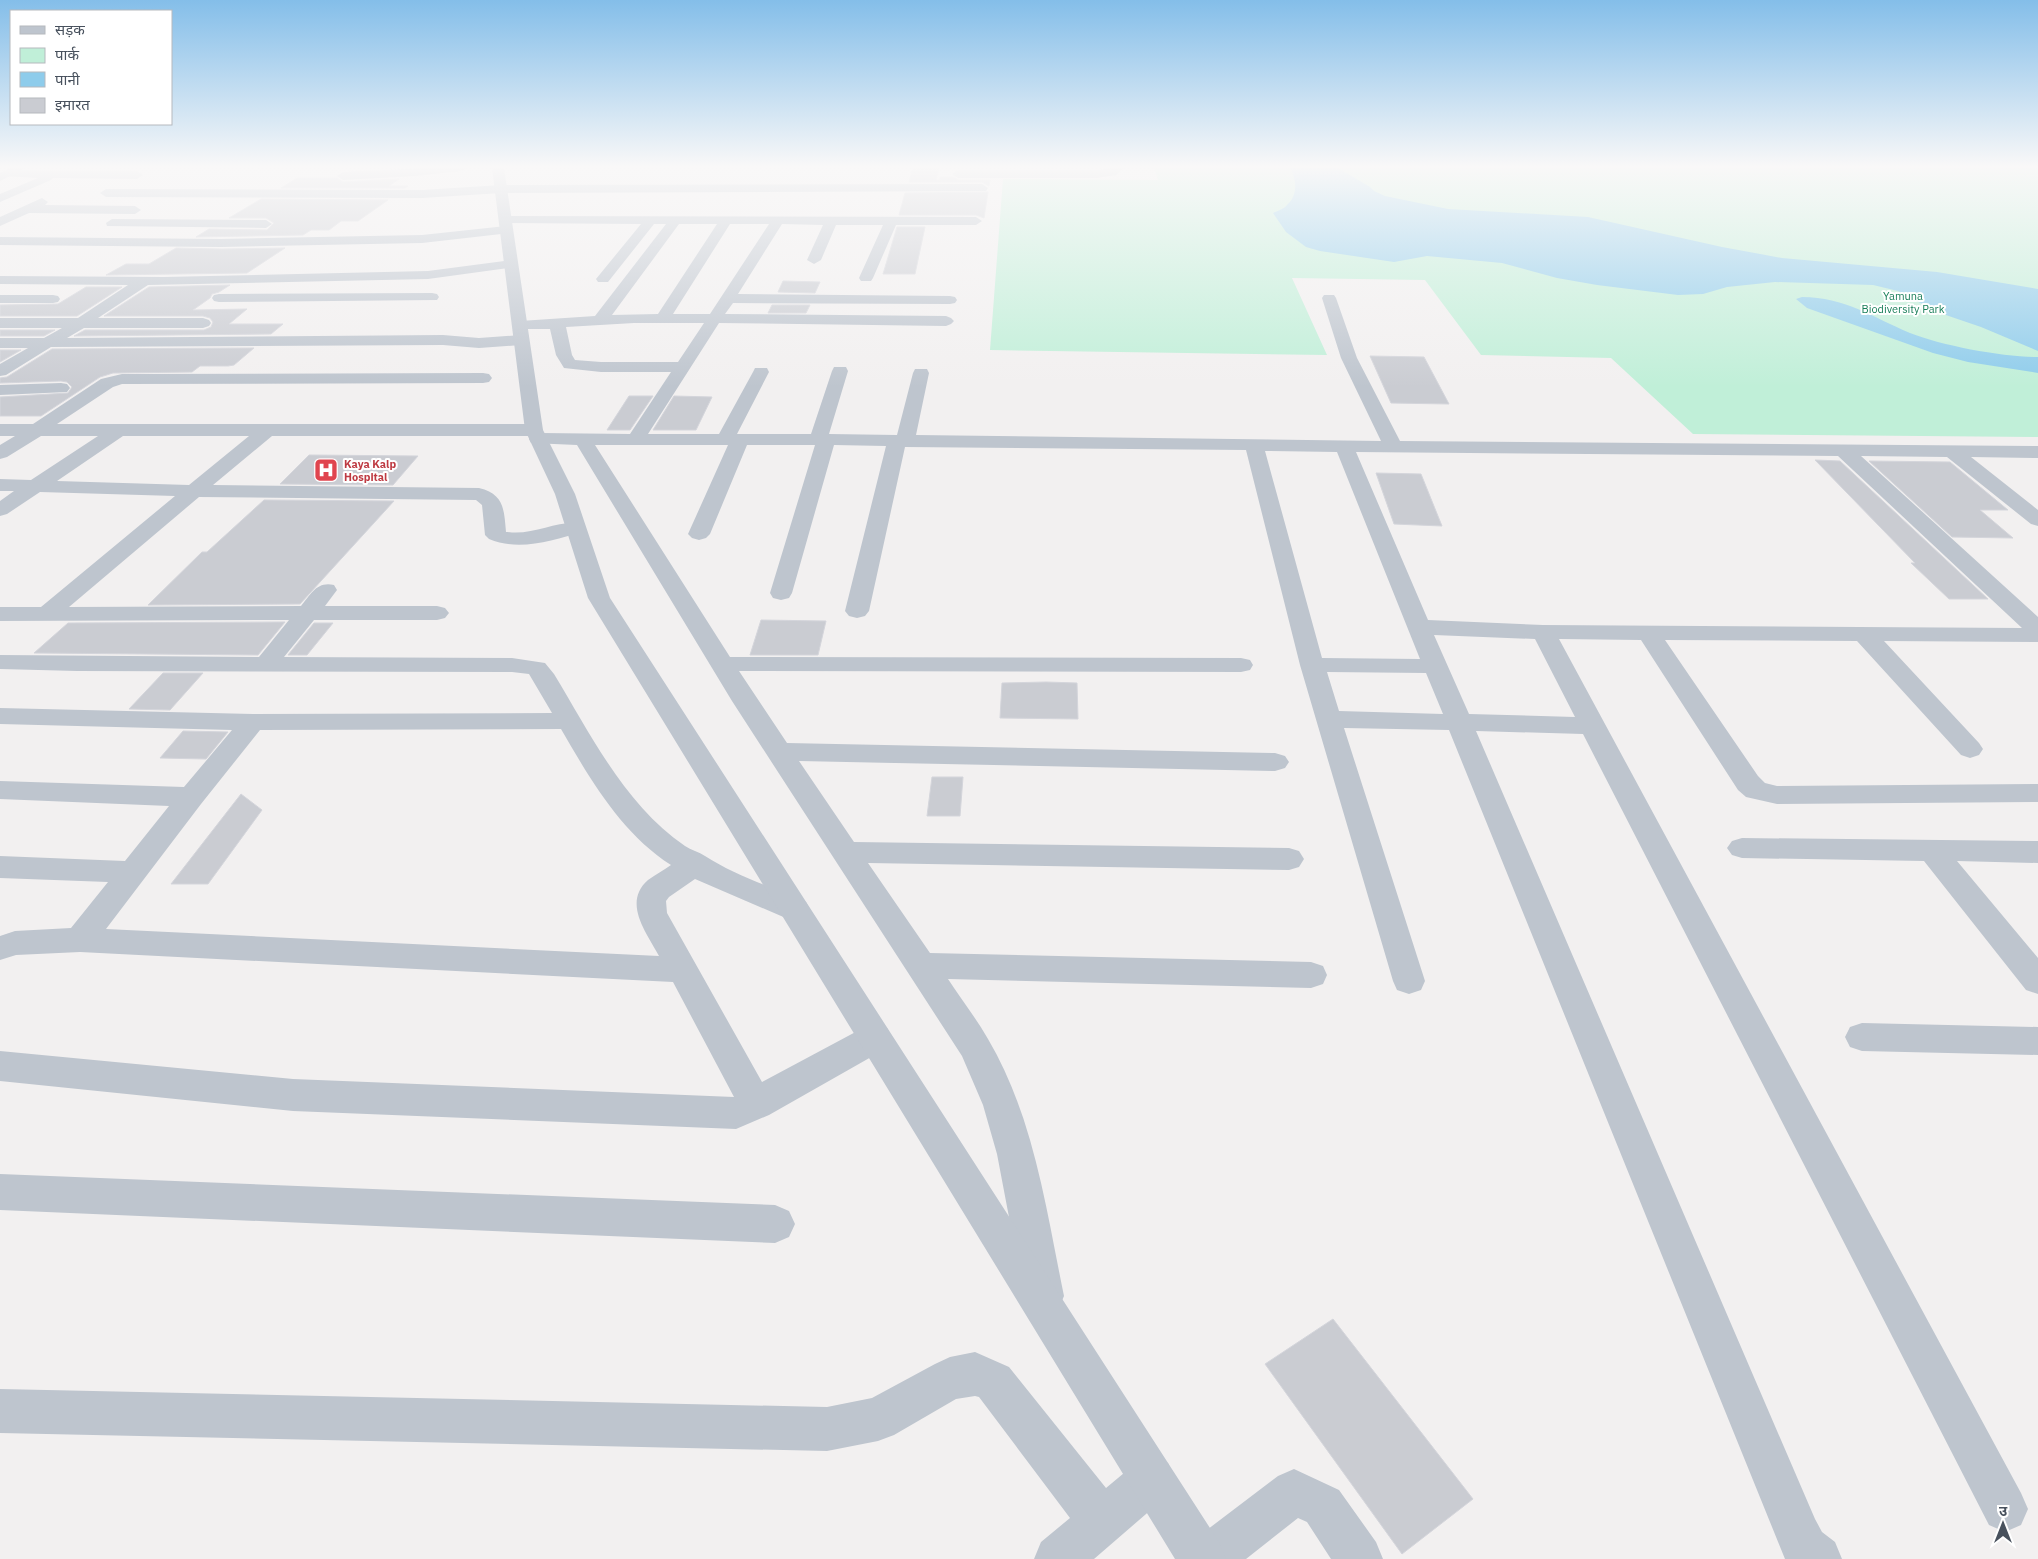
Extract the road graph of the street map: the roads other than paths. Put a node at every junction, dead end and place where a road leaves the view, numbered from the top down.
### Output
1 (2, 241) edge
2 (225, 241) edge
3 (337, 241) edge
4 (508, 241) edge
5 (634, 241) edge
6 (660, 241) edge
7 (713, 241) edge
8 (765, 241) edge
9 (822, 241) edge
10 (882, 241) edge
11 (222, 243) junction
12 (202, 256) dead end
13 (814, 260) dead end
14 (378, 262) dead end
15 (511, 264) junction
16 (187, 266) dead end
17 (430, 271) junction
18 (866, 278) dead end
19 (603, 279) dead end
20 (0, 280) edge
21 (146, 280) junction
22 (164, 281) junction
23 (432, 297) dead end
24 (147, 298) dead end
25 (206, 298) dead end
26 (728, 298) junction
27 (1328, 298) dead end
28 (0, 299) edge
29 (69, 299) dead end
30 (88, 299) dead end
31 (118, 299) junction
32 (950, 300) dead end
33 (716, 317) junction
34 (663, 318) junction
35 (600, 320) junction
36 (946, 321) dead end
37 (0, 323) edge
38 (81, 323) junction
39 (221, 323) dead end
40 (557, 324) junction
41 (520, 333) junction
42 (0, 343) edge
43 (48, 343) junction
44 (8, 362) edge
45 (683, 367) junction
46 (840, 370) dead end
47 (0, 371) edge
48 (761, 372) dead end
49 (921, 373) dead end
50 (484, 378) dead end
51 (61, 388) dead end
52 (0, 390) edge
53 (0, 430) edge
54 (37, 430) junction
55 (118, 430) junction
56 (267, 430) junction
57 (536, 434) junction
58 (583, 440) junction
59 (636, 440) junction
60 (732, 440) junction
61 (822, 440) junction
62 (901, 441) junction
63 (1254, 446) junction
64 (1344, 446) junction
65 (1394, 447) junction
66 (1844, 450) junction
67 (1951, 451) junction
68 (0, 452) edge
69 (2038, 452) edge
70 (0, 485) edge
71 (36, 486) junction
72 (195, 491) junction
73 (0, 510) edge
74 (2038, 520) edge
75 (576, 528) junction
76 (699, 534) dead end
77 (326, 590) dead end
78 (781, 593) dead end
79 (858, 611) dead end
80 (307, 613) junction
81 (437, 613) dead end
82 (0, 614) edge
83 (46, 614) junction
84 (1420, 627) junction
85 (2038, 630) edge
86 (1544, 632) junction
87 (1648, 632) junction
88 (1864, 634) junction
89 (2038, 635) edge
90 (0, 662) edge
91 (722, 664) junction
92 (265, 665) junction
93 (1241, 665) dead end
94 (1312, 665) junction
95 (1436, 666) junction
96 (0, 716) edge
97 (1329, 719) junction
98 (570, 720) junction
99 (254, 722) junction
100 (1459, 723) junction
101 (1593, 726) junction
102 (1970, 749) dead end
103 (778, 752) junction
104 (1275, 762) dead end
105 (0, 790) edge
106 (2038, 793) edge
107 (191, 797) junction
108 (1742, 848) dead end
109 (1932, 850) junction
110 (845, 852) junction
111 (2038, 852) edge
112 (1289, 859) dead end
113 (695, 864) junction
114 (0, 867) edge
115 (132, 872) junction
116 (795, 910) junction
117 (80, 940) junction
118 (0, 948) edge
119 (921, 966) junction
120 (682, 970) junction
121 (1311, 975) dead end
122 (1409, 981) dead end
123 (2038, 981) edge
124 (1862, 1037) dead end
125 (875, 1038) junction
126 (2038, 1041) edge
127 (0, 1066) edge
128 (746, 1108) junction
129 (0, 1192) edge
130 (775, 1224) dead end
131 (1047, 1312) junction
132 (0, 1411) edge
133 (1152, 1479) junction
134 (2005, 1509) dead end
135 (1102, 1521) junction
136 (1058, 1559) edge
137 (1202, 1559) edge
138 (1208, 1559) edge
139 (1359, 1559) edge
140 (1818, 1559) edge

1 - 11 street
2 - 11 street
3 - 11 street
4 - 15 street
5 - 19 street
6 - 35 street
7 - 34 street
8 - 26 street
9 - 13 street
10 - 18 street
11 - 12 street
14 - 17 street
15 - 17 street
15 - 41 street
16 - 22 street
17 - 22 street
20 - 21 street
21 - 22 street
21 - 31 street
23 - 25 street
24 - 31 street
26 - 32 street
26 - 33 street
27 - 65 street
28 - 29 street
30 - 31 street
31 - 38 street
33 - 34 street
33 - 36 street
33 - 45 street
34 - 35 street
35 - 40 street
37 - 38 street
38 - 39 street
38 - 43 street
40 - 41 street
40 - 45 street
41 - 43 street
41 - 57 street
42 - 43 street
43 - 44 street
44 - 47 street
45 - 59 street
46 - 61 street
48 - 60 street
49 - 62 street
50 - 54 street
51 - 52 street
53 - 54 street
54 - 55 street
54 - 68 street
55 - 56 street
55 - 71 street
56 - 57 street
56 - 72 street
57 - 58 street
57 - 75 street
58 - 59 street
58 - 91 street
59 - 60 street
60 - 61 street
60 - 76 street
61 - 62 street
61 - 78 street
62 - 63 street
62 - 79 street
63 - 64 street
63 - 94 street
64 - 65 street
64 - 84 street
65 - 66 street
66 - 67 street
66 - 85 street
67 - 69 street
67 - 74 street
70 - 71 street
71 - 72 street
71 - 73 street
72 - 75 street
72 - 83 street
75 - 116 street
77 - 80 street
80 - 81 street
80 - 83 street
80 - 92 street
82 - 83 street
84 - 86 street
84 - 95 street
86 - 87 street
86 - 101 street
87 - 88 street
87 - 106 street
88 - 89 street
88 - 102 street
90 - 92 street
91 - 93 street
91 - 103 street
92 - 98 street
94 - 95 street
94 - 97 street
95 - 100 street
96 - 99 street
97 - 100 street
97 - 122 street
98 - 99 street
98 - 113 street
99 - 107 street
100 - 101 street
100 - 140 street
101 - 134 street
103 - 104 street
103 - 110 street
105 - 107 street
107 - 115 street
108 - 109 street
109 - 111 street
109 - 123 street
110 - 112 street
110 - 119 street
113 - 116 street
113 - 120 street
114 - 115 street
115 - 117 street
116 - 125 street
117 - 118 street
117 - 120 street
119 - 121 street
119 - 131 street
120 - 128 street
124 - 126 street
125 - 128 street
125 - 131 street
127 - 128 street
129 - 130 street
131 - 133 street
132 - 135 street
133 - 135 street
133 - 137 street
135 - 136 street
138 - 139 street

